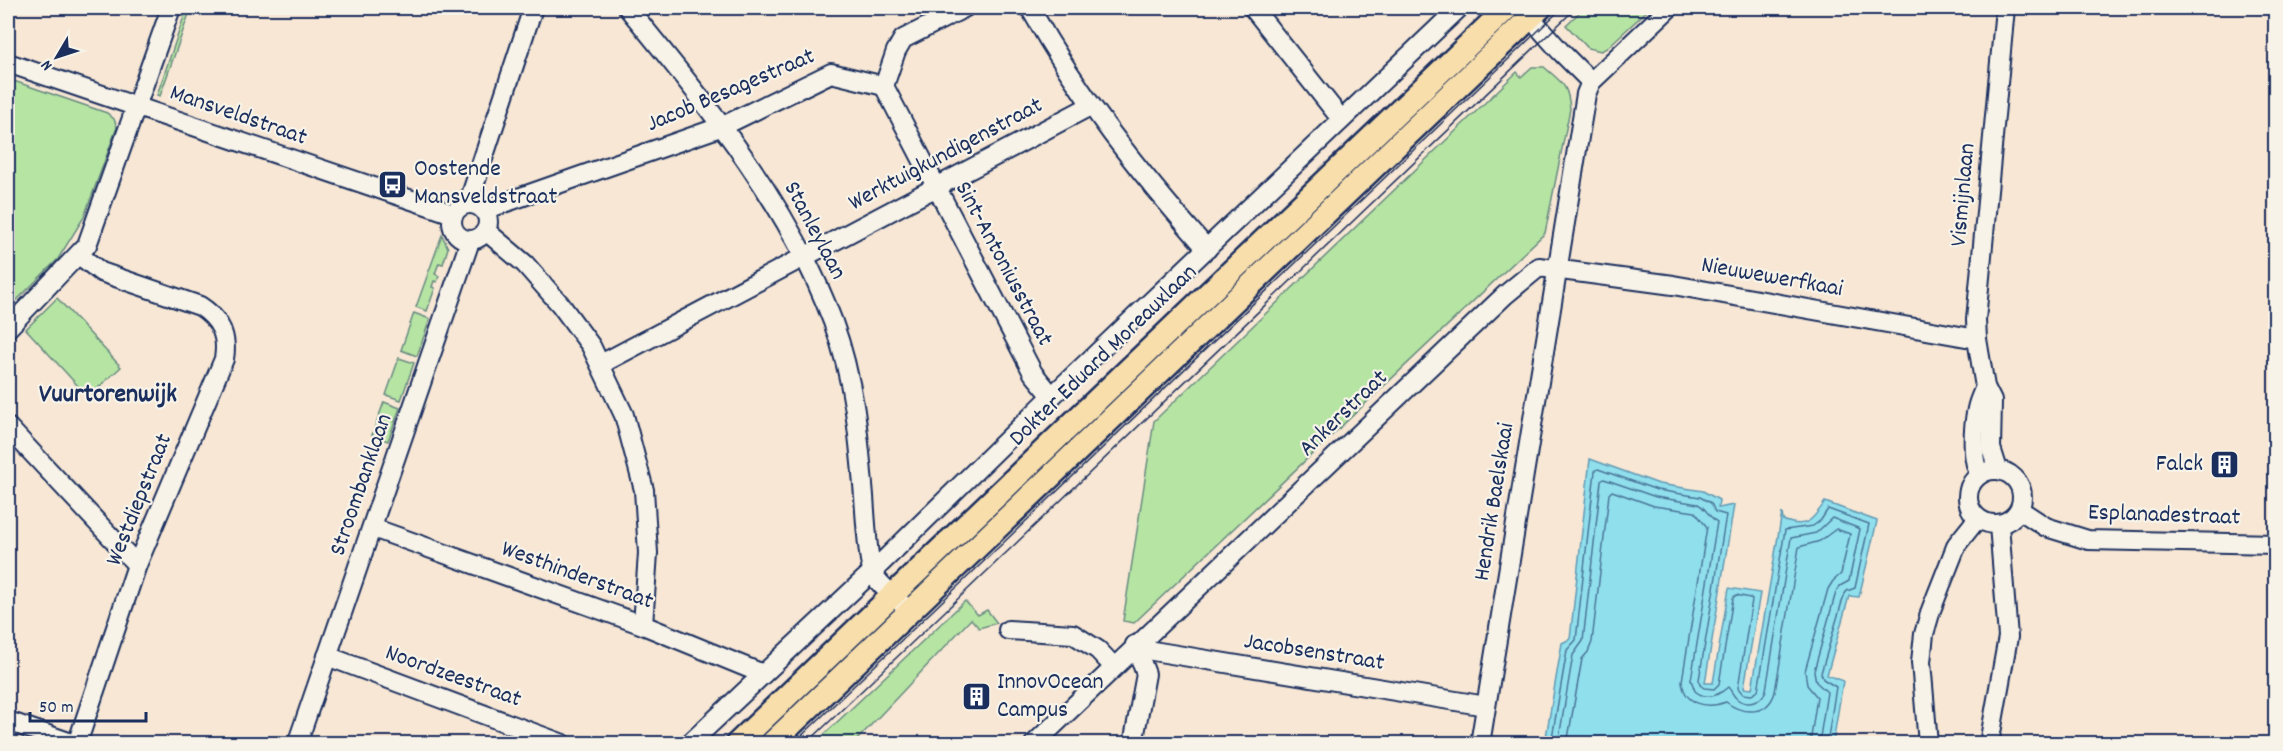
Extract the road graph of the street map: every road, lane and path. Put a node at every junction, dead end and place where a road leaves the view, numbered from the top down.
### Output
1 (171, 8) edge
2 (533, 8) edge
3 (628, 8) edge
4 (964, 8) edge
5 (1030, 8) edge
6 (1253, 8) edge
7 (1459, 8) edge
8 (1507, 8) edge
9 (1669, 8) edge
10 (2006, 8) edge
11 (1531, 11) edge
12 (8, 63) edge
13 (1591, 82) junction
14 (884, 86) junction
15 (1090, 106) junction
16 (137, 108) junction
17 (1341, 119) junction
18 (723, 126) junction
19 (936, 188) junction
20 (476, 207) junction
21 (453, 214) junction
22 (486, 231) junction
23 (470, 241) junction
24 (1207, 249) junction
25 (79, 255) junction
26 (805, 256) junction
27 (1558, 268) junction
28 (8, 328) edge
29 (1977, 339) junction
30 (601, 364) junction
31 (1985, 387) junction
32 (1052, 396) junction
33 (8, 427) edge
34 (1998, 470) junction
35 (1980, 474) junction
36 (2020, 510) junction
37 (866, 517) junction
38 (1977, 519) junction
39 (1999, 525) junction
40 (373, 528) junction
41 (2276, 544) edge
42 (890, 554) junction
43 (137, 565) junction
44 (872, 572) junction
45 (912, 577) junction
46 (928, 594) junction
47 (893, 595) junction
48 (909, 612) junction
49 (643, 625) junction
50 (1008, 630) dead end
51 (1135, 645) junction
52 (327, 656) junction
53 (1114, 667) junction
54 (763, 674) junction
55 (1486, 706) junction
56 (8, 721) edge
57 (75, 744) edge
58 (297, 744) edge
59 (563, 744) edge
60 (689, 744) edge
61 (738, 744) edge
62 (771, 744) edge
63 (1034, 744) edge
64 (1133, 744) edge
65 (1480, 744) edge
66 (1928, 744) edge
67 (1989, 744) edge

1 - 16 street
2 - 20 street
3 - 18 street, Stanleylaan
4 - 14 street
5 - 15 street
6 - 17 street
7 - 17 street, Dokter Eduard Moreauxlaan
8 - 45 main road, Dokter Eduard Moreauxlaan
9 - 13 street
10 - 29 street, Vismijnlaan
11 - 13 street
11 - 46 main road, Dokter Eduard Moreauxlaan
12 - 16 street, Mansveldstraat
13 - 27 street
14 - 18 street, Jacob Besagestraat
14 - 19 street, Sint-Antoniusstraat
15 - 19 street, Werktuigkundigenstraat
15 - 24 street
16 - 21 street, Mansveldstraat
16 - 25 street
17 - 24 street, Dokter Eduard Moreauxlaan
18 - 20 street, Jacob Besagestraat
18 - 26 street, Stanleylaan
19 - 26 street, Werktuigkundigenstraat
19 - 32 street, Sint-Antoniusstraat
20 - 21 street
20 - 22 street
21 - 23 street
22 - 23 street
22 - 30 street
23 - 40 street, Stroombanklaan
24 - 32 street, Dokter Eduard Moreauxlaan
25 - 28 street
25 - 43 street, Westdiepstraat
26 - 30 street, Werktuigkundigenstraat
26 - 37 street, Stanleylaan
27 - 29 street, Nieuwewerfkaai
27 - 51 street, Ankerstraat
27 - 55 street, Hendrik Baelskaai
29 - 31 street, Vismijnlaan
30 - 49 street
31 - 34 street, Vismijnlaan
31 - 35 street, Vismijnlaan
32 - 42 street, Dokter Eduard Moreauxlaan
33 - 43 street
34 - 35 street
34 - 36 street
35 - 38 street
36 - 39 street
36 - 41 street, Esplanadestraat
37 - 42 street, Stanleylaan
37 - 44 street, Stanleylaan
38 - 39 street
38 - 66 street
39 - 67 street
40 - 49 street, Westhinderstraat
40 - 52 street, Stroombanklaan
42 - 44 street, Dokter Eduard Moreauxlaan
42 - 45 street, Stanleylaan
43 - 57 street, Westdiepstraat
44 - 47 street
44 - 54 street, Dokter Eduard Moreauxlaan
45 - 46 street, Stanleylaan
45 - 47 main road, Dokter Eduard Moreauxlaan
46 - 48 main road, Dokter Eduard Moreauxlaan
47 - 48 street
47 - 61 main road, Dokter Eduard Moreauxlaan
48 - 62 main road, Dokter Eduard Moreauxlaan
49 - 54 street, Westhinderstraat
50 - 53 street
51 - 53 street, Ankerstraat
51 - 55 street, Jacobsenstraat
51 - 64 street
52 - 58 street, Stroombanklaan
52 - 59 street, Noordzeestraat
53 - 63 street, Ankerstraat
54 - 60 street, Dokter Eduard Moreauxlaan
55 - 65 street, Hendrik Baelskaai
56 - 57 street

